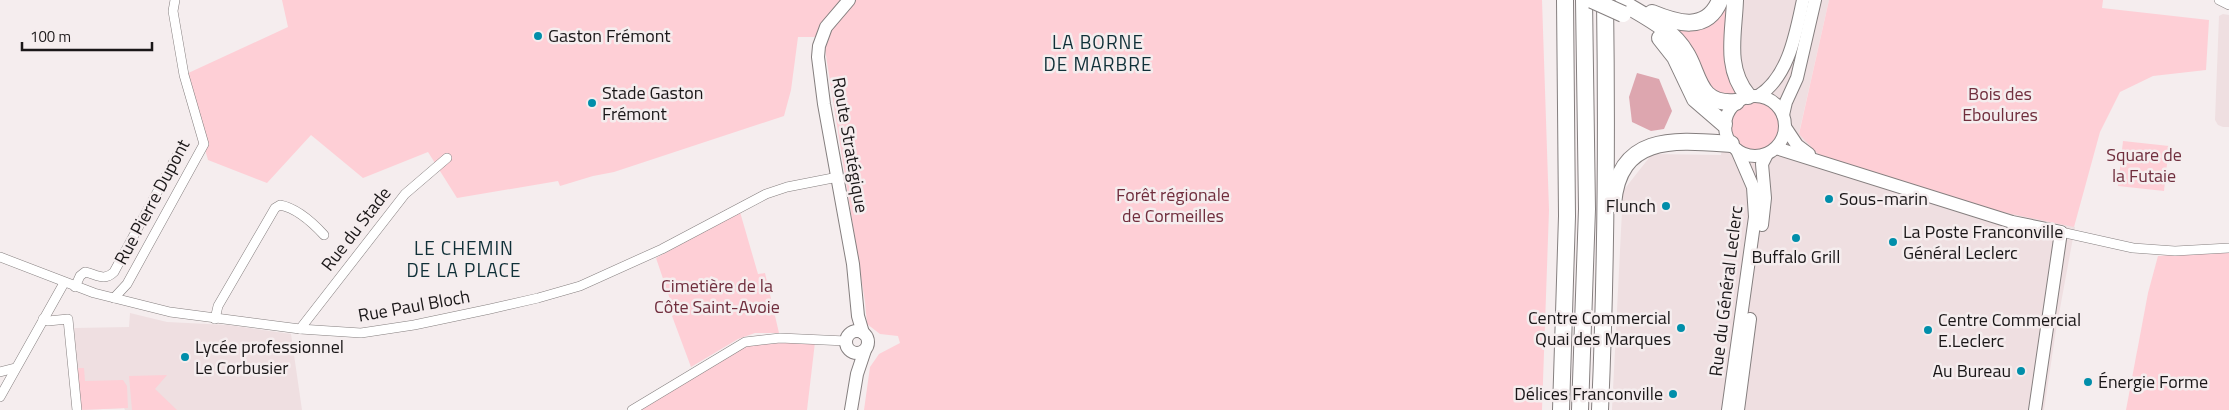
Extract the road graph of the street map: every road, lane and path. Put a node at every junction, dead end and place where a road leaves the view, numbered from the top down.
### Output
1 (175, 0) edge
2 (848, 0) edge
3 (1566, 0) edge
4 (1584, 0) edge
5 (1592, 0) edge
6 (1606, 0) edge
7 (1720, 0) edge
8 (1735, 0) edge
9 (1803, 0) edge
10 (1814, 0) edge
11 (2219, 0) edge
12 (1619, 4) edge
13 (2229, 5) edge
14 (1607, 96) junction
15 (1748, 98) junction
16 (1784, 121) junction
17 (1724, 124) junction
18 (1734, 147) junction
19 (1771, 151) junction
20 (179, 152) dead end
21 (447, 158) dead end
22 (1819, 161) junction
23 (838, 178) junction
24 (2061, 232) junction
25 (324, 235) dead end
26 (2229, 248) edge
27 (0, 257) edge
28 (64, 283) junction
29 (75, 287) junction
30 (114, 298) junction
31 (1604, 316) junction
32 (43, 319) junction
33 (215, 319) junction
34 (300, 328) junction
35 (853, 339) junction
36 (864, 350) junction
37 (15, 368) junction
38 (0, 372) edge
39 (857, 374) junction
40 (0, 397) edge
41 (77, 410) edge
42 (632, 410) edge
43 (852, 410) edge
44 (1561, 410) edge
45 (1580, 410) edge
46 (1600, 410) edge
47 (1728, 410) edge
48 (1738, 410) edge
49 (2035, 410) edge

1 - 30 street, Rue Pierre Dupont
2 - 23 main road, Route Stratégique
3 - 44 highway
4 - 45 highway
5 - 12 highway, bridge
6 - 14 highway
7 - 12 highway
8 - 15 highway
9 - 15 main road
10 - 16 main road
11 - 13 street
12 - 14 highway
12 - 15 highway
12 - 17 highway
14 - 31 highway
15 - 16 main road
15 - 17 main road
16 - 19 main road
16 - 22 main road
17 - 18 main road
18 - 19 main road
18 - 31 highway
18 - 47 main road, Rue du Général Leclerc
19 - 22 main road
19 - 48 main road, Rue du Général Leclerc
20 - 29 street
21 - 34 street, Rue du Stade
22 - 24 main road
23 - 34 street, Rue Paul Bloch
23 - 35 main road, Route Stratégique
24 - 26 street
24 - 49 main road
25 - 33 street
27 - 28 street, Rue Paul Bloch
28 - 29 street, Rue Paul Bloch
28 - 32 street
29 - 30 street, Rue Paul Bloch
30 - 33 street, Rue Paul Bloch
31 - 46 highway
32 - 37 street
32 - 41 street
33 - 34 street, Rue Paul Bloch
35 - 36 main road
35 - 36 main road, Route Stratégique
35 - 39 main road, Route Stratégique
35 - 42 street
36 - 39 main road, Route Stratégique
37 - 38 street
37 - 40 street
39 - 43 main road, Route Stratégique

